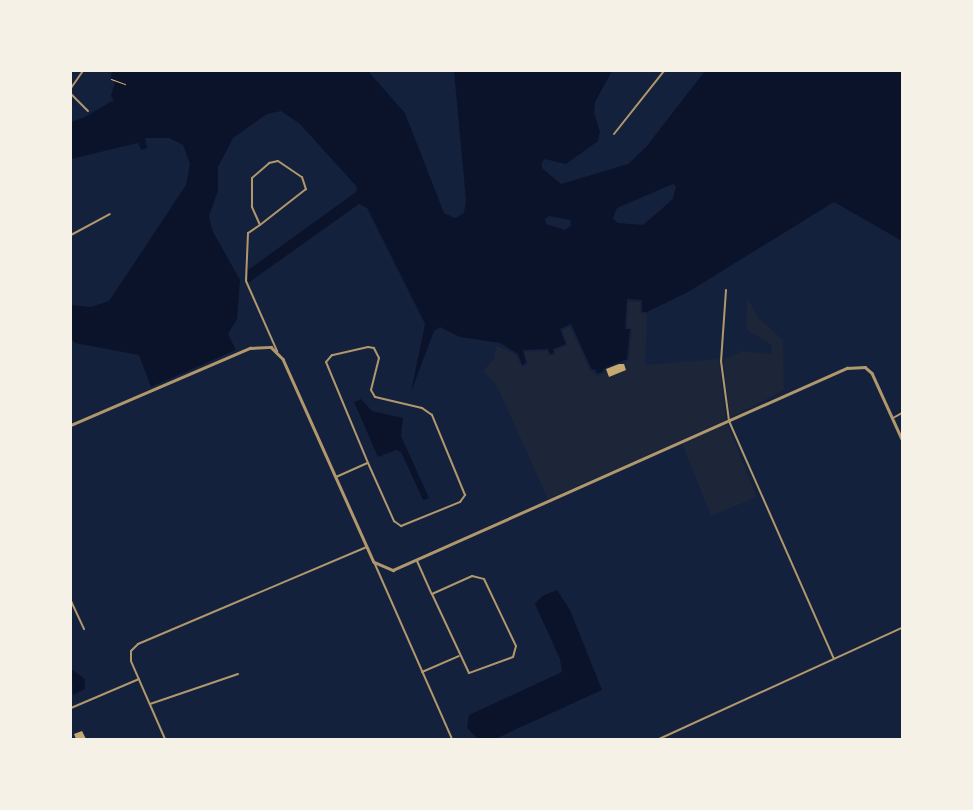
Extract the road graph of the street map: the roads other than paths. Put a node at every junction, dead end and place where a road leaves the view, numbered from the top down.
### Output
1 (83, 71) edge
2 (664, 71) edge
3 (71, 88) edge
4 (71, 94) edge
5 (88, 111) dead end
6 (614, 134) dead end
7 (110, 214) dead end
8 (260, 225) junction
9 (71, 236) edge
10 (726, 290) dead end
11 (277, 351) junction
12 (902, 413) edge
13 (893, 418) junction
14 (729, 421) junction
15 (71, 424) edge
16 (902, 439) edge
17 (368, 463) junction
18 (336, 477) junction
19 (367, 547) junction
20 (417, 561) junction
21 (374, 562) junction
22 (432, 594) junction
23 (71, 601) edge
24 (902, 628) edge
25 (84, 629) dead end
26 (459, 656) junction
27 (834, 659) junction
28 (422, 672) junction
29 (238, 674) dead end
30 (138, 679) junction
31 (150, 704) junction
32 (71, 708) edge
33 (165, 739) edge
34 (452, 739) edge
35 (659, 739) edge

1 - 3 street
2 - 6 street
4 - 5 street
7 - 9 street
8 - 8 street
8 - 11 street
10 - 14 street
11 - 15 street
11 - 18 street
12 - 13 street
13 - 14 street
13 - 16 street
14 - 20 street
14 - 27 street
17 - 17 street
17 - 18 street
18 - 19 street
19 - 21 street
19 - 30 street
20 - 21 street
20 - 22 street
21 - 28 street
22 - 26 street
22 - 26 street
23 - 25 street
24 - 27 street
26 - 28 street
27 - 35 street
28 - 34 street
29 - 31 street
30 - 31 street
30 - 32 street
31 - 33 street

